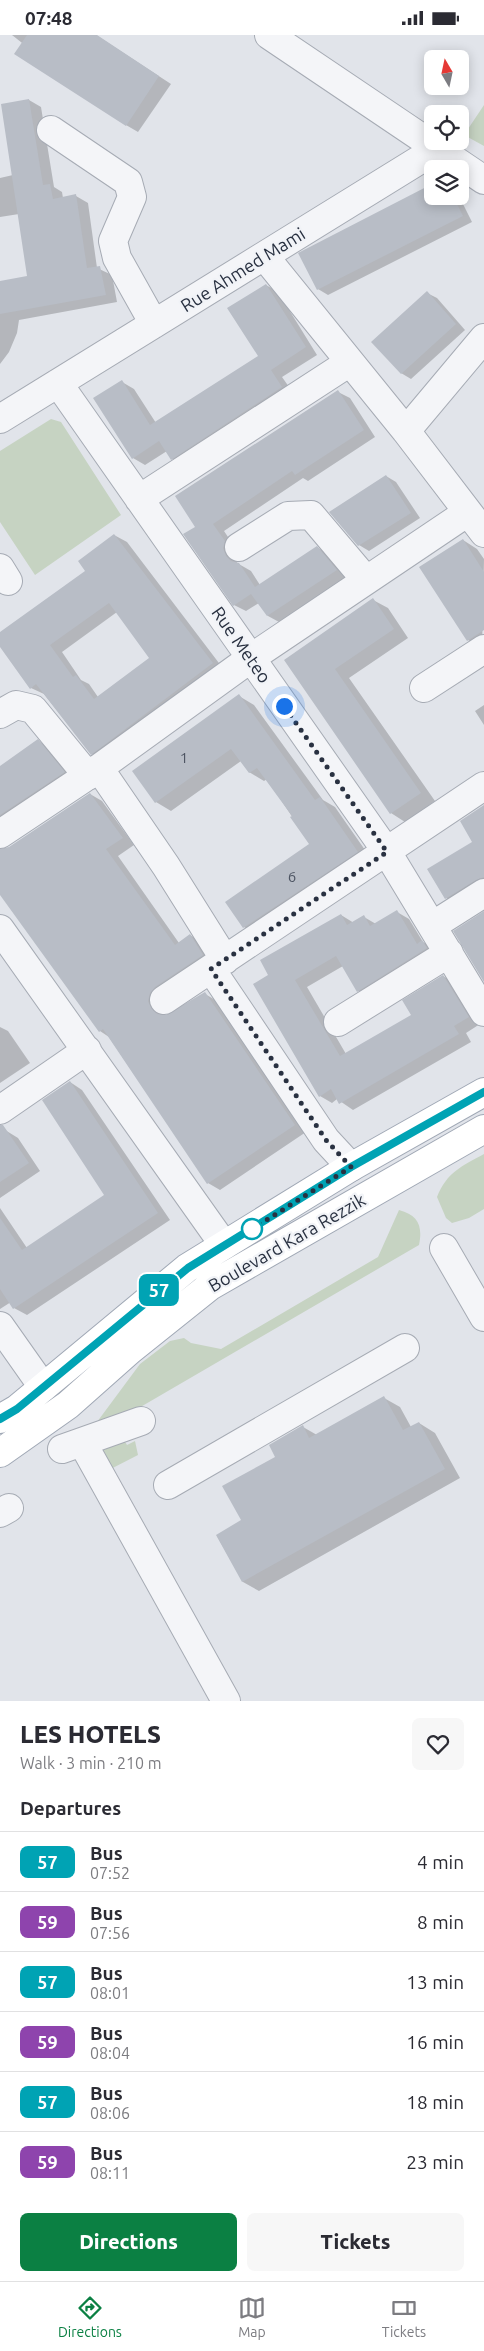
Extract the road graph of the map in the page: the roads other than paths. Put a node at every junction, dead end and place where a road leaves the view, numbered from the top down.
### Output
1 (269, 35) edge
2 (51, 130) dead end
3 (424, 140) edge
4 (435, 150) edge
5 (439, 150) edge
6 (484, 180) edge
7 (265, 257) junction
8 (154, 324) junction
9 (484, 338) edge
10 (350, 362) junction
11 (58, 383) junction
12 (0, 419) edge
13 (406, 431) junction
14 (139, 499) junction
15 (468, 511) junction
16 (484, 533) edge
17 (239, 547) dead end
18 (366, 580) junction
19 (484, 649) edge
20 (250, 658) junction
21 (424, 688) dead end
22 (0, 714) edge
23 (93, 772) junction
24 (484, 786) edge
25 (0, 834) edge
26 (387, 852) junction
27 (484, 893) edge
28 (432, 926) junction
29 (0, 929) edge
30 (449, 953) junction
31 (9, 961) edge
32 (218, 965) junction
33 (164, 1000) dead end
34 (484, 1013) edge
35 (338, 1022) dead end
36 (87, 1050) junction
37 (484, 1092) edge
38 (0, 1110) edge
39 (484, 1129) edge
40 (351, 1167) junction
41 (224, 1245) junction
42 (444, 1248) dead end
43 (484, 1317) edge
44 (0, 1326) edge
45 (405, 1348) dead end
46 (43, 1387) junction
47 (0, 1419) edge
48 (140, 1421) dead end
49 (0, 1453) edge
50 (168, 1485) dead end
51 (226, 1701) edge

1 - 3 street
2 - 8 street
4 - 7 street, Rue Ahmed Mami
5 - 6 street
7 - 8 street, Rue Ahmed Mami
7 - 10 street
8 - 11 street, Rue Ahmed Mami
9 - 13 street
10 - 13 street
10 - 14 street
11 - 12 street, Rue Ahmed Mami
11 - 14 street, Rue Meteo
13 - 15 street
14 - 20 street, Rue Meteo
15 - 16 street
15 - 18 street
17 - 18 street
18 - 20 street
19 - 21 street
20 - 23 street
20 - 26 street, Rue Meteo
22 - 23 street
23 - 25 street
23 - 32 street
24 - 26 street
26 - 28 street, Rue Meteo
26 - 32 street
27 - 28 street
28 - 30 street, Rue Meteo
29 - 31 street
30 - 34 street, Rue Meteo
30 - 35 street
31 - 36 street
32 - 33 street
32 - 40 street
36 - 38 street
36 - 41 street
37 - 40 main road
39 - 49 main road, Boulevard Kara Rezzik
40 - 41 main road
41 - 46 main road
42 - 43 street
44 - 46 street
45 - 50 street
46 - 47 main road
48 - 51 street

